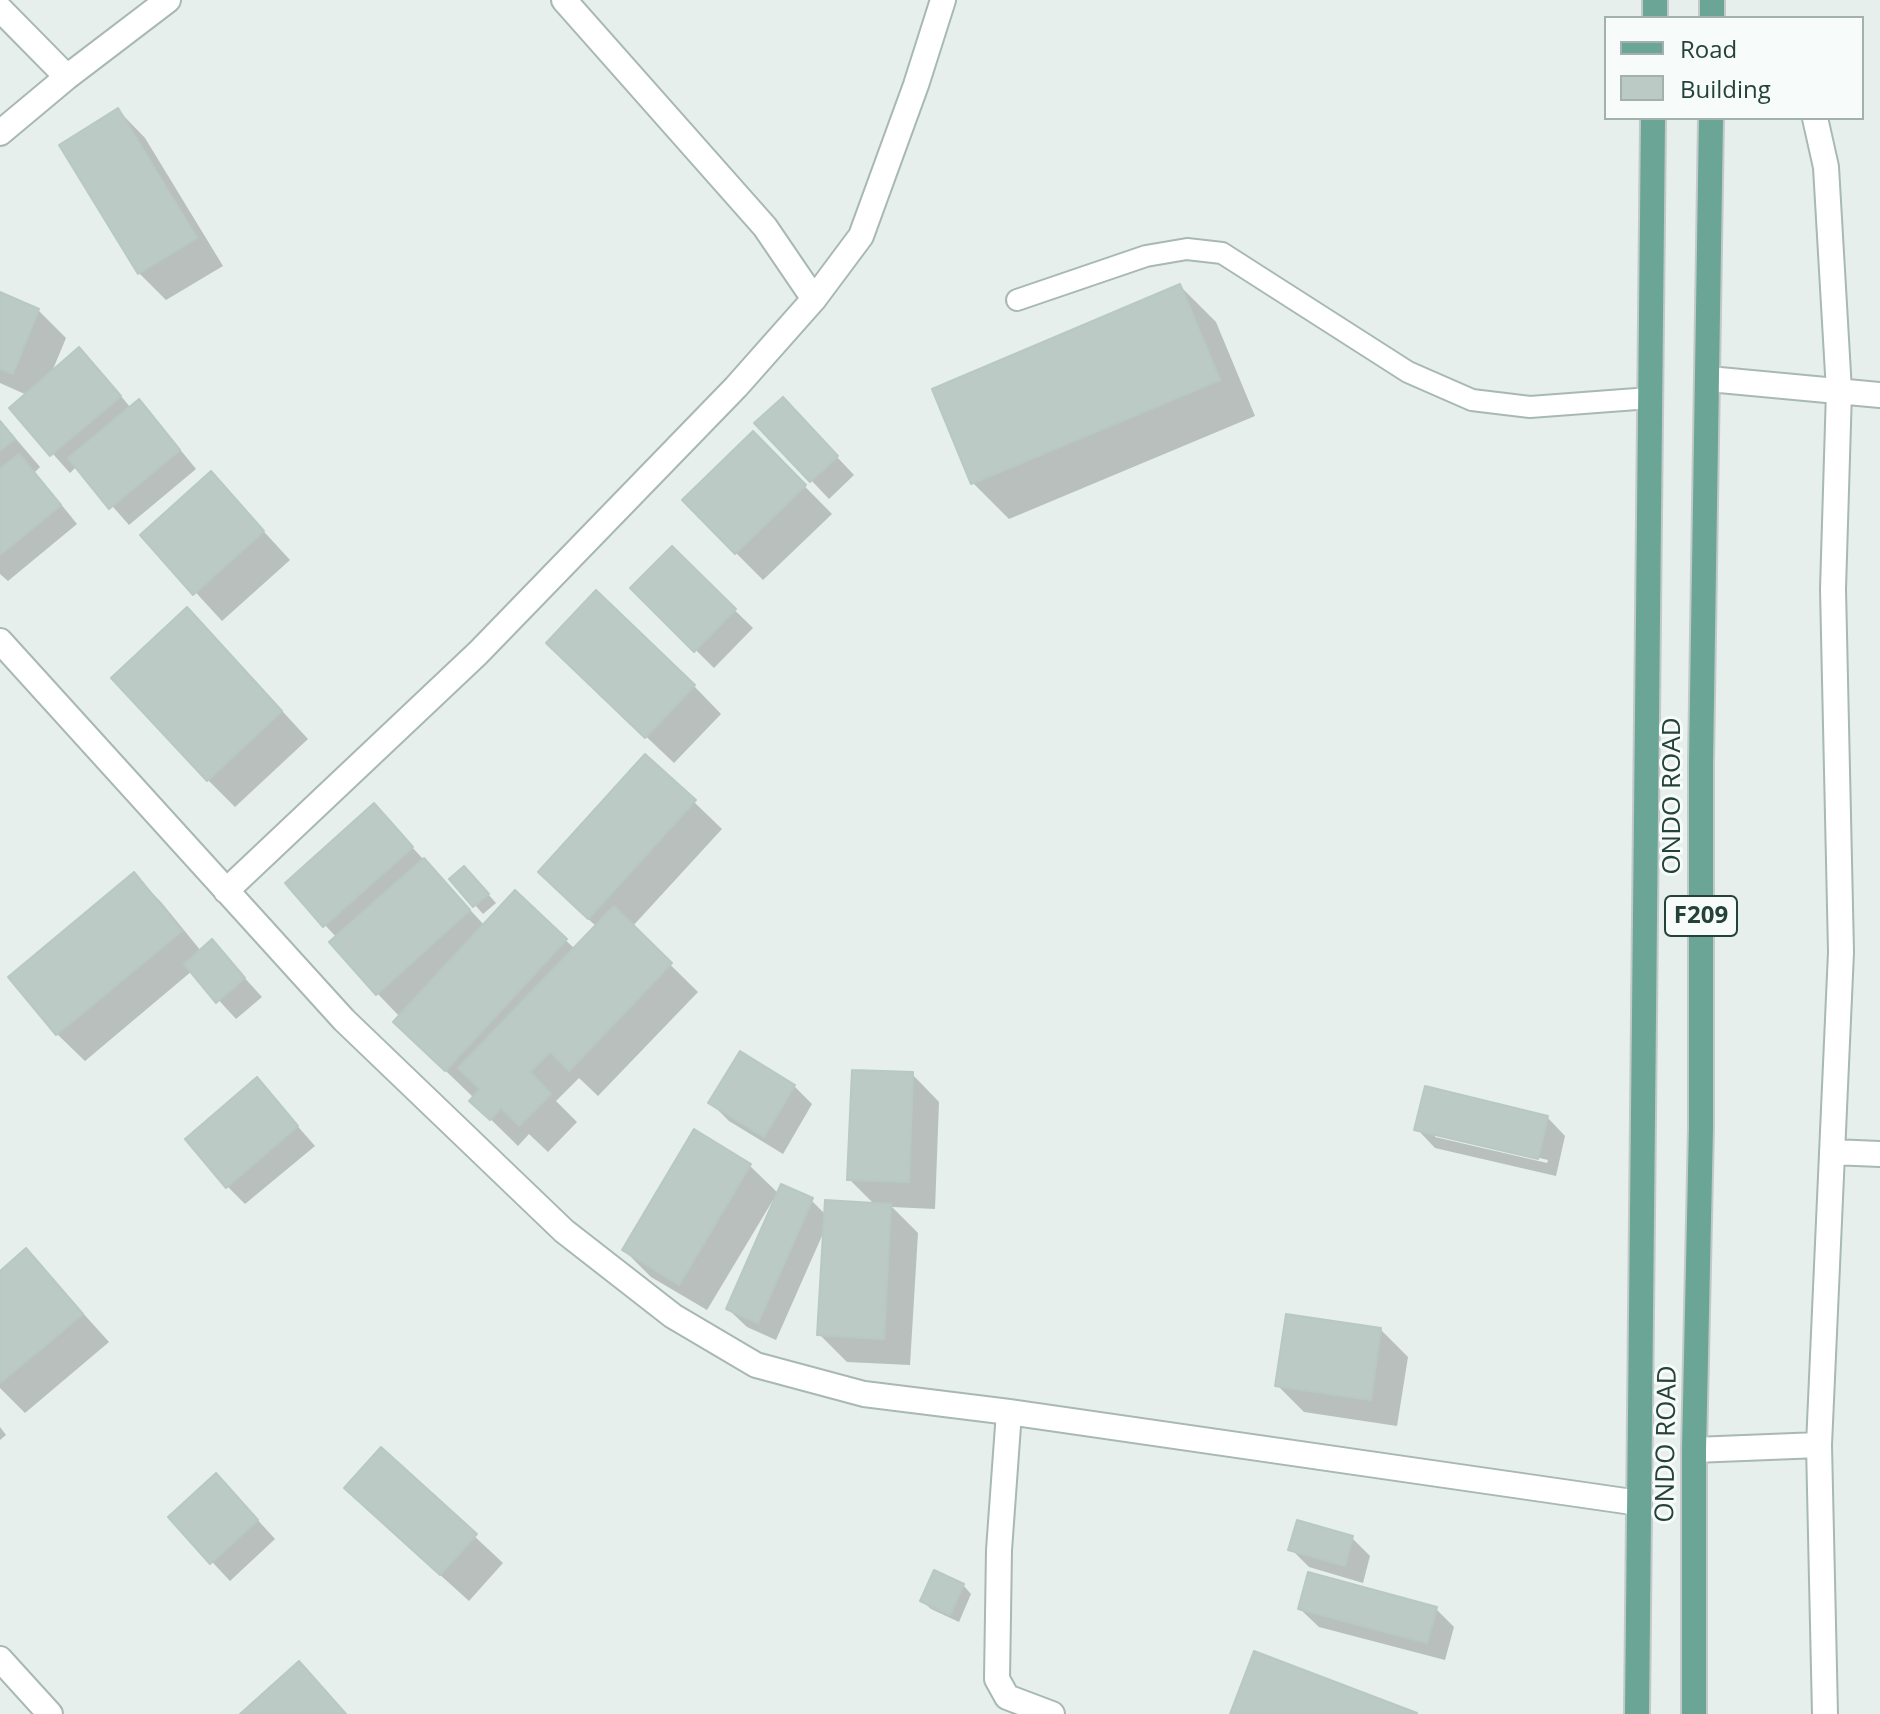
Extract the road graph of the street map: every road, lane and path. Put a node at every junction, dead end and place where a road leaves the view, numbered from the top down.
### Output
1 (168, 0) edge
2 (564, 0) edge
3 (943, 0) edge
4 (0, 9) edge
5 (67, 77) junction
6 (1653, 120) edge
7 (1711, 120) edge
8 (1815, 120) edge
9 (0, 133) edge
10 (814, 299) junction
11 (1017, 300) dead end
12 (1709, 379) junction
13 (1839, 391) junction
14 (1880, 395) edge
15 (1650, 398) junction
16 (4, 653) edge
17 (226, 891) junction
18 (1832, 1152) junction
19 (1880, 1154) edge
20 (1009, 1412) junction
21 (1819, 1445) junction
22 (1694, 1450) junction
23 (1639, 1503) junction
24 (0, 1659) edge
25 (50, 1714) edge
26 (1052, 1714) edge
27 (1637, 1714) edge
28 (1694, 1714) edge
29 (1825, 1714) edge

1 - 5 street
2 - 10 street
3 - 10 street
4 - 5 street
5 - 9 street
6 - 15 main road, ONDO ROAD / F209
7 - 12 main road, ONDO ROAD / F209
8 - 13 street
10 - 17 street
11 - 15 lane
12 - 13 street
12 - 22 main road, ONDO ROAD / F209
13 - 14 street
13 - 18 street
15 - 23 main road, ONDO ROAD / F209
16 - 17 street
17 - 20 street
18 - 19 street
18 - 21 street
20 - 23 street
20 - 26 street
21 - 22 street
21 - 29 street
22 - 28 main road, ONDO ROAD / F209
23 - 27 main road, ONDO ROAD / F209
24 - 25 street

